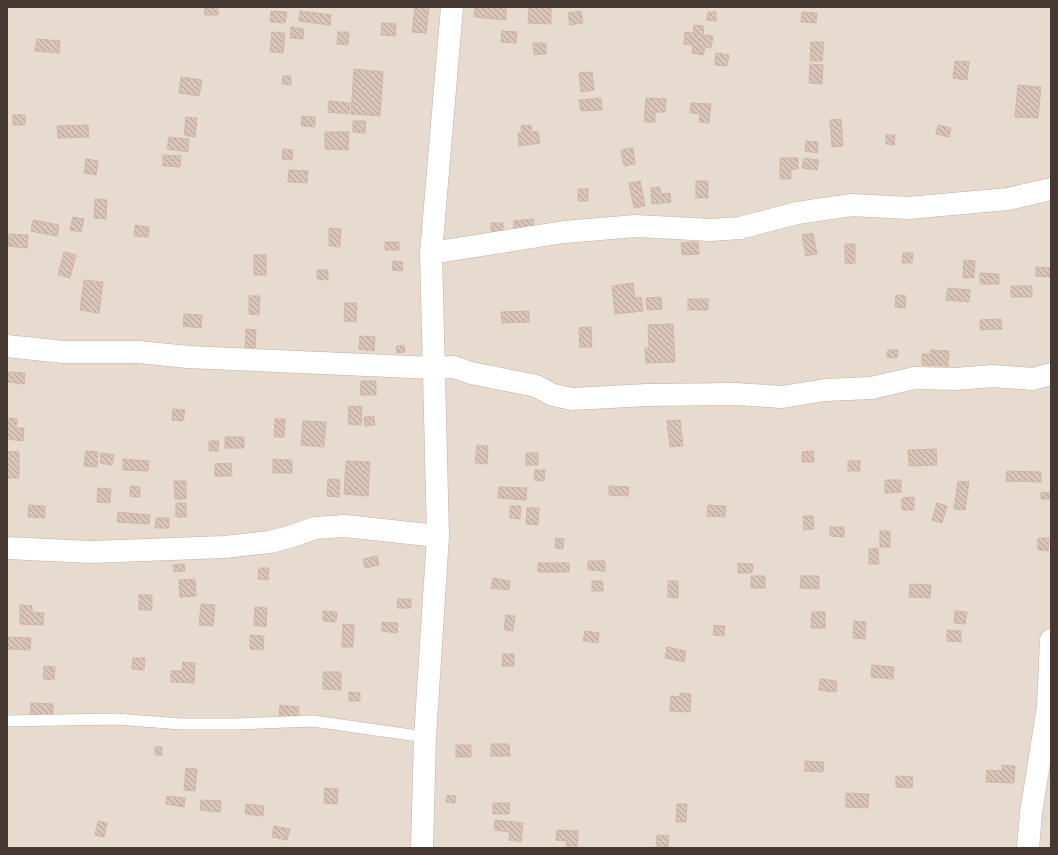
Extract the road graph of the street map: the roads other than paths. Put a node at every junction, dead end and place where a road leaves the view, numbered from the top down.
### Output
1 (452, 7) edge
2 (1051, 189) edge
3 (431, 253) junction
4 (7, 346) edge
5 (434, 368) junction
6 (1051, 374) edge
7 (438, 536) junction
8 (7, 548) edge
9 (1051, 640) edge
10 (7, 721) edge
11 (425, 737) junction
12 (422, 848) edge
13 (1028, 848) edge

1 - 3 street
2 - 3 street
3 - 5 street
4 - 5 street
5 - 6 street
5 - 7 street
7 - 8 street
7 - 11 street
9 - 13 street
10 - 11 lane
11 - 12 street

